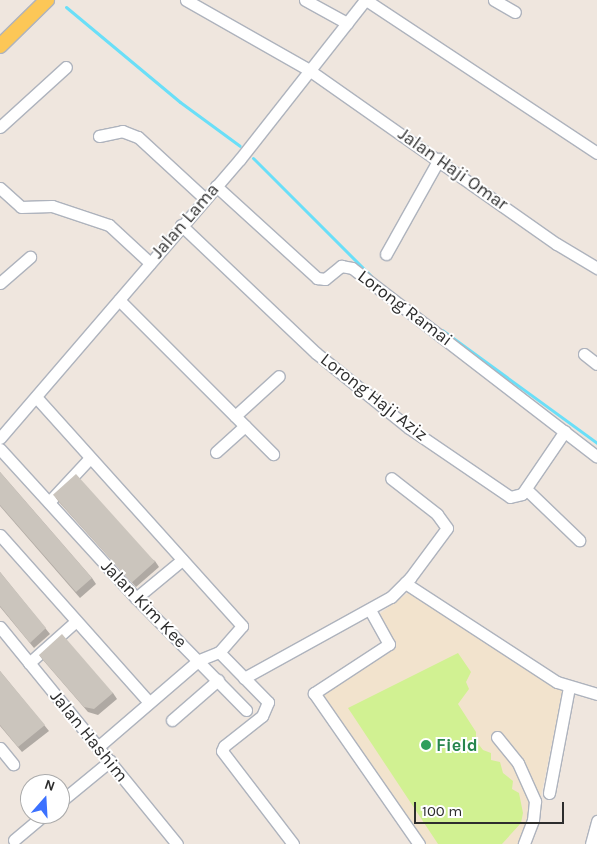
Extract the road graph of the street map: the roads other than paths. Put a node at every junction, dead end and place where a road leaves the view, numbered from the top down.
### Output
1 (47, 0) edge
2 (186, 0) edge
3 (305, 0) edge
4 (366, 0) edge
5 (494, 0) edge
6 (515, 12) dead end
7 (347, 23) junction
8 (0, 46) edge
9 (66, 67) dead end
10 (309, 70) junction
11 (0, 127) edge
12 (99, 136) dead end
13 (597, 153) edge
14 (439, 159) junction
15 (216, 186) junction
16 (0, 188) edge
17 (204, 198) junction
18 (181, 225) junction
19 (386, 254) dead end
20 (30, 257) dead end
21 (150, 263) junction
22 (597, 268) edge
23 (0, 284) edge
24 (119, 300) junction
25 (584, 354) dead end
26 (597, 364) edge
27 (279, 376) dead end
28 (36, 397) junction
29 (235, 416) junction
30 (245, 426) junction
31 (565, 431) junction
32 (0, 438) edge
33 (0, 448) edge
34 (216, 452) dead end
35 (273, 454) dead end
36 (90, 458) junction
37 (597, 458) edge
38 (391, 478) dead end
39 (526, 488) junction
40 (49, 502) junction
41 (0, 535) edge
42 (579, 540) dead end
43 (182, 560) junction
44 (405, 583) junction
45 (136, 598) junction
46 (370, 610) junction
47 (75, 622) junction
48 (0, 627) edge
49 (219, 652) junction
50 (199, 660) junction
51 (29, 662) junction
52 (244, 678) junction
53 (218, 680) junction
54 (569, 687) junction
55 (597, 694) edge
56 (148, 702) junction
57 (246, 710) dead end
58 (172, 720) dead end
59 (497, 737) dead end
60 (98, 747) junction
61 (0, 748) edge
62 (110, 762) junction
63 (13, 764) dead end
64 (549, 793) dead end
65 (70, 794) edge
66 (597, 821) edge
67 (33, 824) edge
68 (14, 840) dead end
69 (177, 844) edge
70 (293, 844) edge
71 (419, 844) edge
72 (524, 844) edge
73 (591, 844) edge

1 - 8 main road
2 - 10 street, Jalan Haji Omar
3 - 7 street
4 - 7 street, Jalan Lama
4 - 13 street, Jalan Lama
5 - 6 street
7 - 10 street, Jalan Lama
9 - 11 street
10 - 14 street, Jalan Haji Omar
10 - 15 street, Jalan Lama
12 - 17 street
14 - 19 street
14 - 22 street, Jalan Haji Omar
15 - 17 street, Jalan Lama
15 - 31 street, Lorong Ramai
16 - 21 street
17 - 18 street, Jalan Lama
18 - 21 street, Jalan Lama
18 - 39 street, Lorong Haji Aziz
20 - 23 street
21 - 24 street, Jalan Lama
24 - 28 street, Jalan Lama
24 - 29 street
25 - 26 street
27 - 29 street
28 - 32 street, Jalan Lama
28 - 36 street
29 - 30 street
30 - 34 street
30 - 35 street
31 - 37 street, Lorong Ramai
31 - 39 street
33 - 40 street, Jalan Kim Kee
36 - 40 street
36 - 43 street
38 - 44 street
39 - 42 street
40 - 45 street, Jalan Kim Kee
41 - 47 street
43 - 45 street
43 - 49 street
44 - 46 street
44 - 54 street
45 - 50 street, Jalan Kim Kee
46 - 52 street
46 - 71 street
47 - 51 street
47 - 56 street
48 - 51 street, Jalan Hashim
49 - 50 street
49 - 52 street
50 - 53 street
50 - 56 street, Jalan Kim Kee
51 - 60 street, Jalan Hashim
52 - 70 street
53 - 57 street
53 - 58 street
54 - 55 street
54 - 64 street
56 - 60 street, Jalan Kim Kee
59 - 72 street
60 - 62 street, Jalan Hashim
61 - 63 street
62 - 65 street
62 - 69 street, Jalan Hashim
66 - 73 street
67 - 68 street

